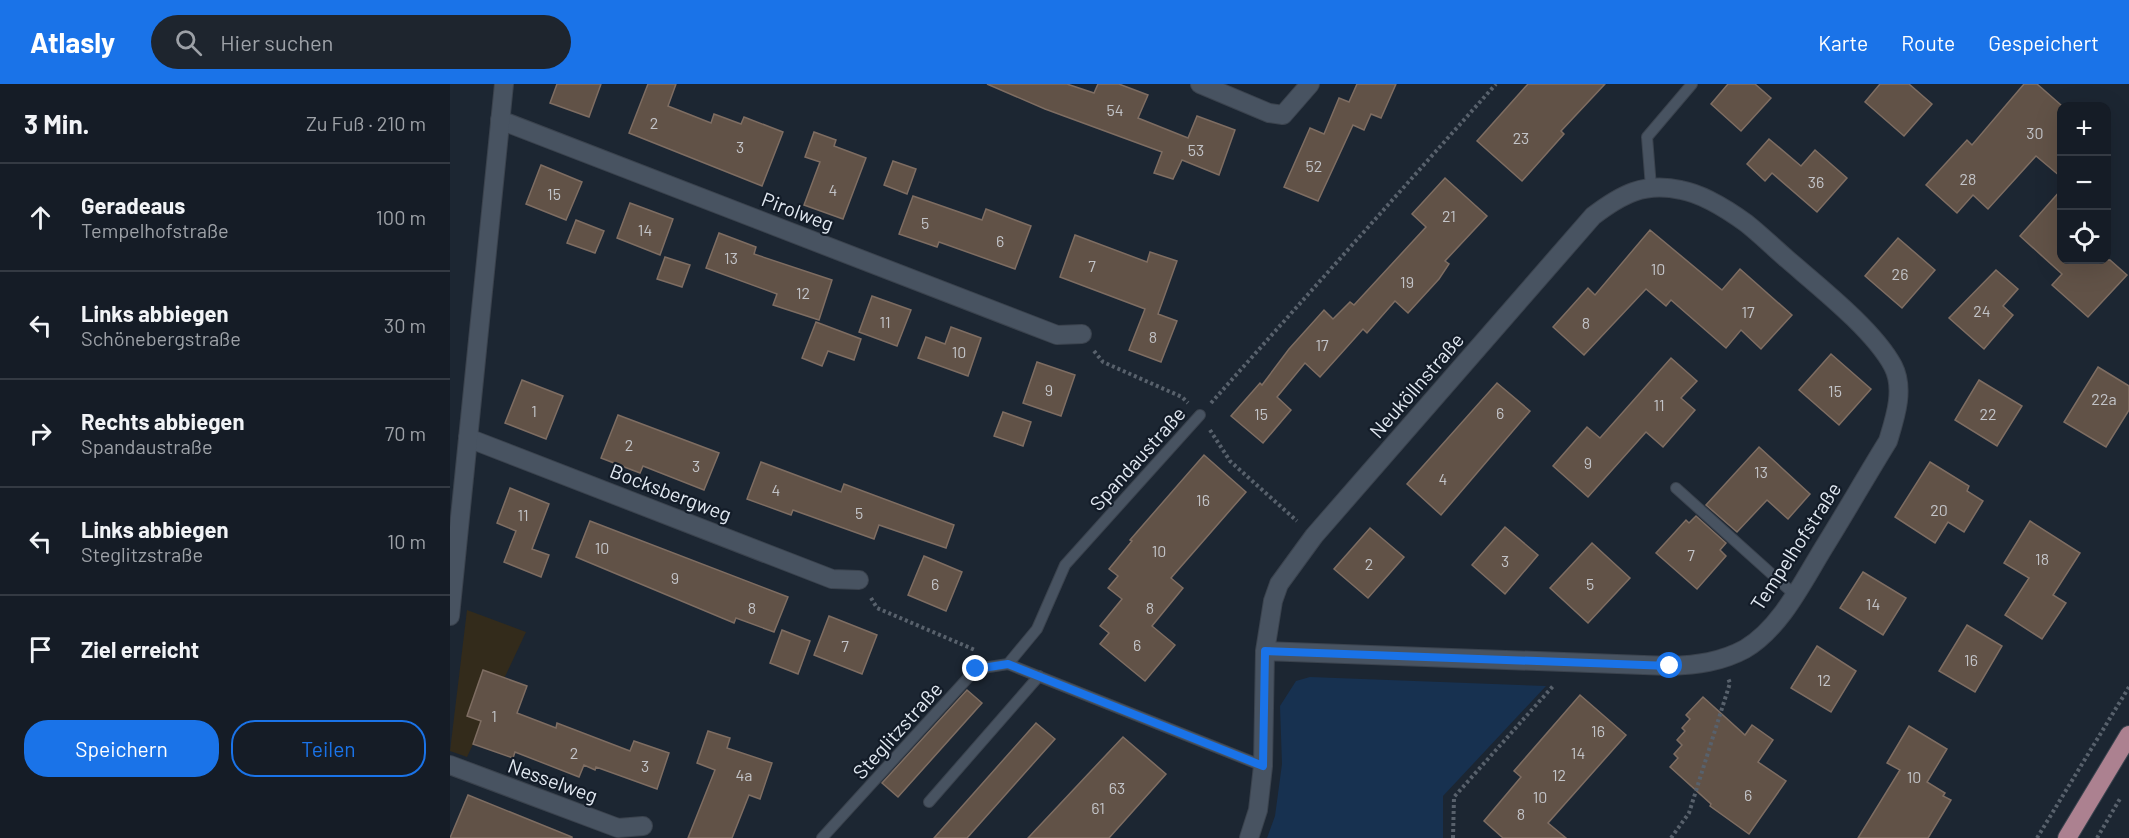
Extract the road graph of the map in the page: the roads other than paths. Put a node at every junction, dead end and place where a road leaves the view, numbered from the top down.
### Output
1 (504, 84) edge
2 (1200, 84) edge
3 (1310, 84) edge
4 (1692, 84) edge
5 (500, 120) junction
6 (1651, 187) junction
7 (1082, 334) dead end
8 (1200, 415) road end
9 (468, 438) junction
10 (1676, 488) dead end
11 (859, 580) road end
12 (1795, 595) junction
13 (450, 616) edge
14 (1265, 651) junction
15 (1008, 664) junction
16 (1039, 676) junction
17 (2129, 735) edge
18 (450, 765) edge
19 (1263, 766) junction
20 (929, 802) dead end
21 (643, 826) dead end
22 (822, 838) edge
23 (1249, 838) edge
24 (2067, 838) edge

1 - 5 street
2 - 3 street
4 - 6 lane
5 - 7 street, Pirolweg
5 - 9 street
6 - 12 street, Tempelhofstraße
6 - 14 street, Neuköllnstraße
8 - 15 lane, Spandaustraße
9 - 11 street, Bocksbergweg
9 - 13 street
10 - 12 lane
12 - 14 street, Tempelhofstraße
14 - 19 street, Neuköllnstraße
15 - 16 lane
15 - 22 lane, Steglitzstraße
16 - 19 lane
16 - 20 lane
17 - 24 main road
18 - 21 street, Nesselweg
19 - 23 street, Neuköllnstraße

